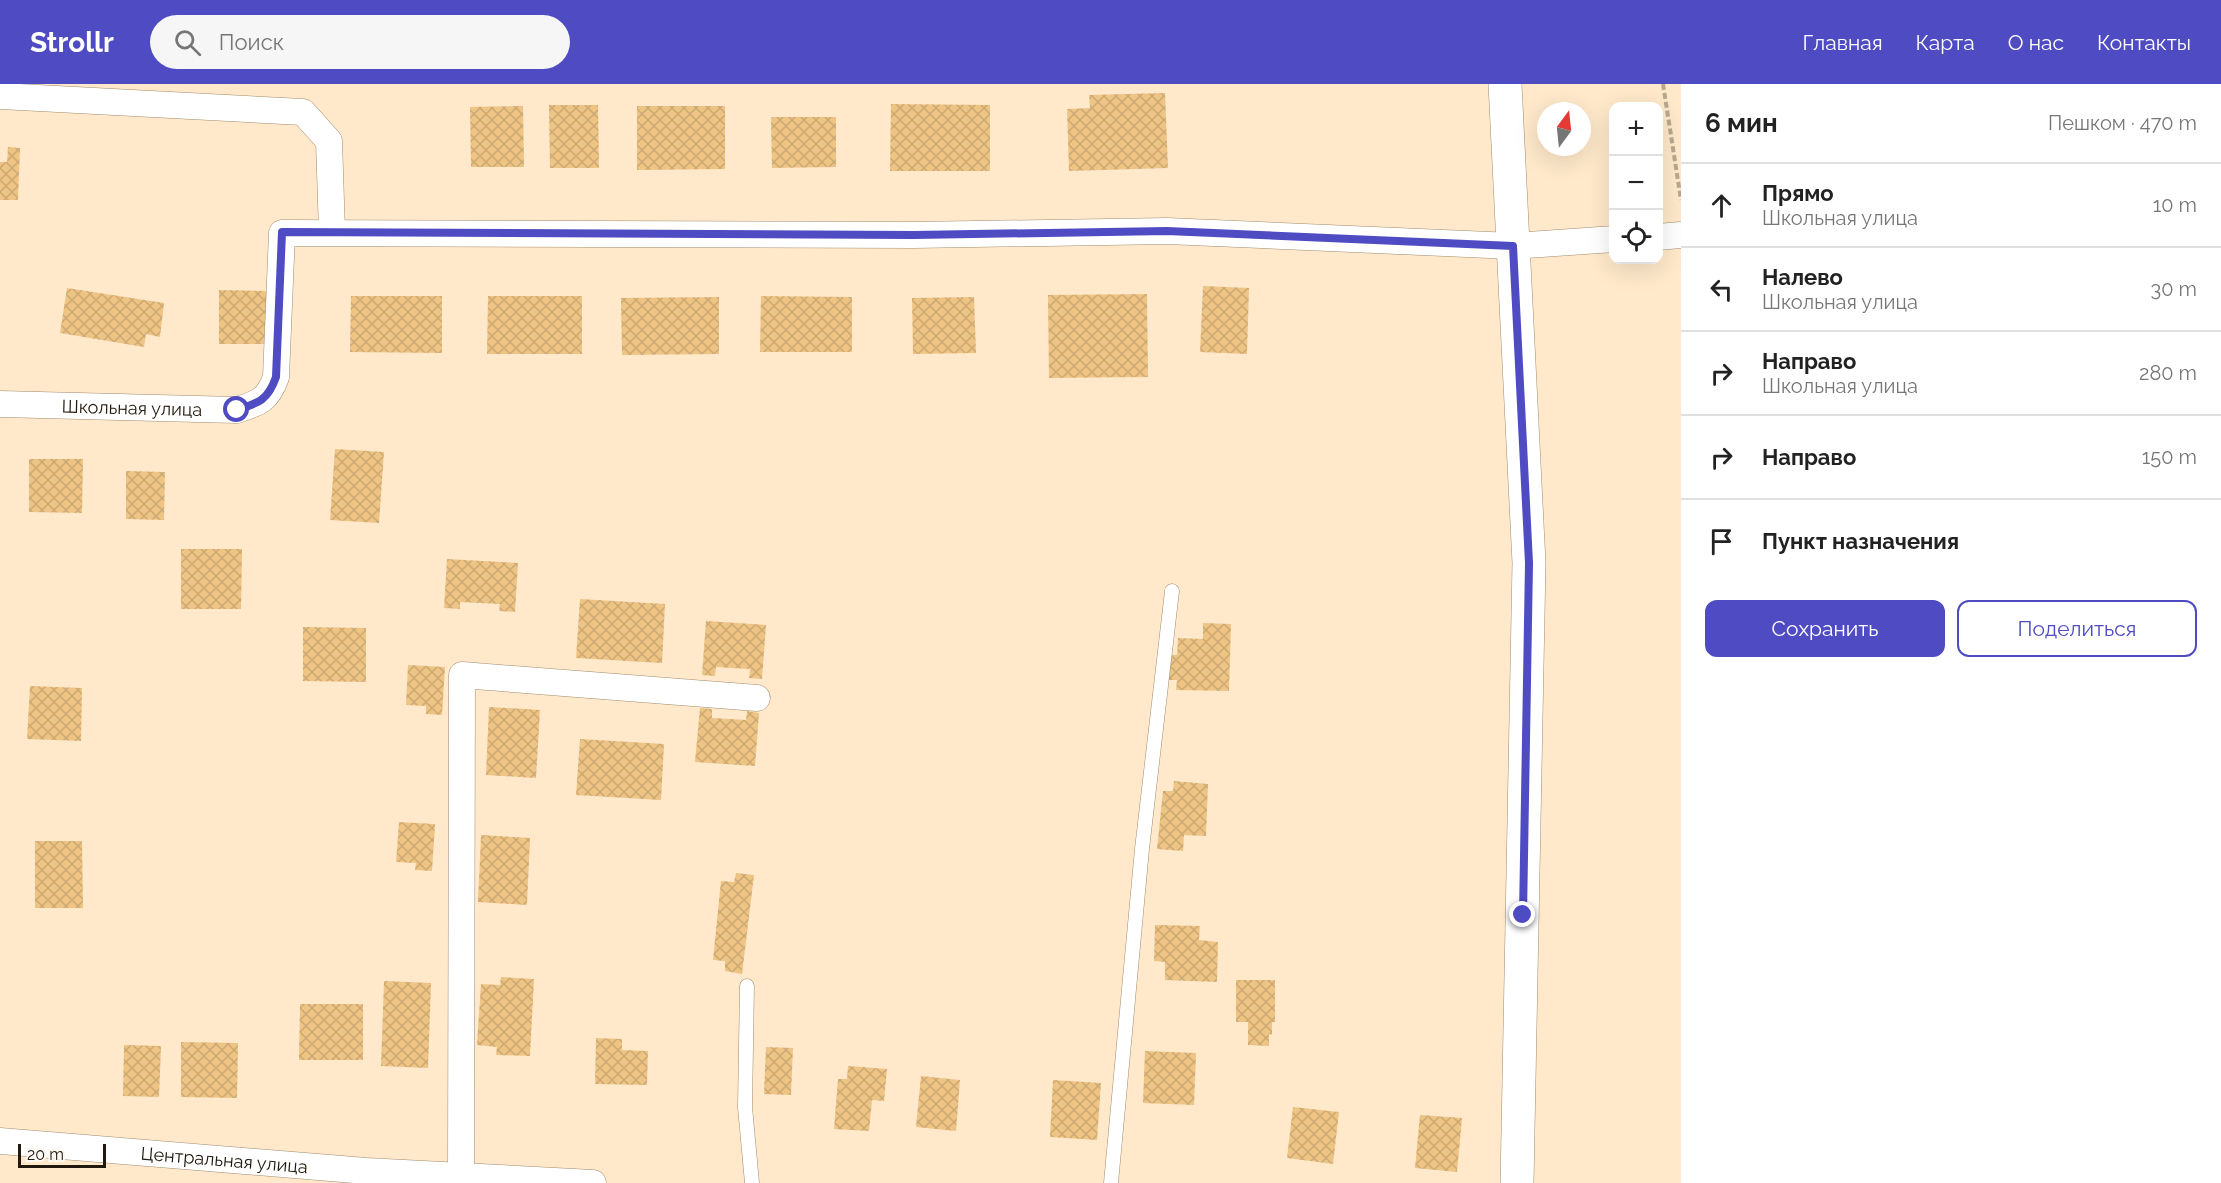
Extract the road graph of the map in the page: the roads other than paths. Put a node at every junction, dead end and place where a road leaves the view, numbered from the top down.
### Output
1 (1504, 84) edge
2 (0, 96) edge
3 (332, 232) junction
4 (1681, 235) edge
5 (1663, 237) edge
6 (1609, 239) edge
7 (1513, 246) junction
8 (0, 404) edge
9 (1172, 591) dead end
10 (757, 698) dead end
11 (747, 986) dead end
12 (0, 1141) edge
13 (461, 1176) junction
14 (418, 1178) edge
15 (593, 1183) edge
16 (752, 1183) edge
17 (1111, 1183) edge
18 (1517, 1183) edge

1 - 7 main road
2 - 3 street
3 - 7 street, Школьная улица
3 - 8 street, Школьная улица
4 - 5 street
6 - 7 street, Школьная улица
7 - 18 main road
9 - 17 lane
10 - 13 street
11 - 16 lane
12 - 14 street, Центральная улица
13 - 14 street, Центральная улица
13 - 15 street, Центральная улица

